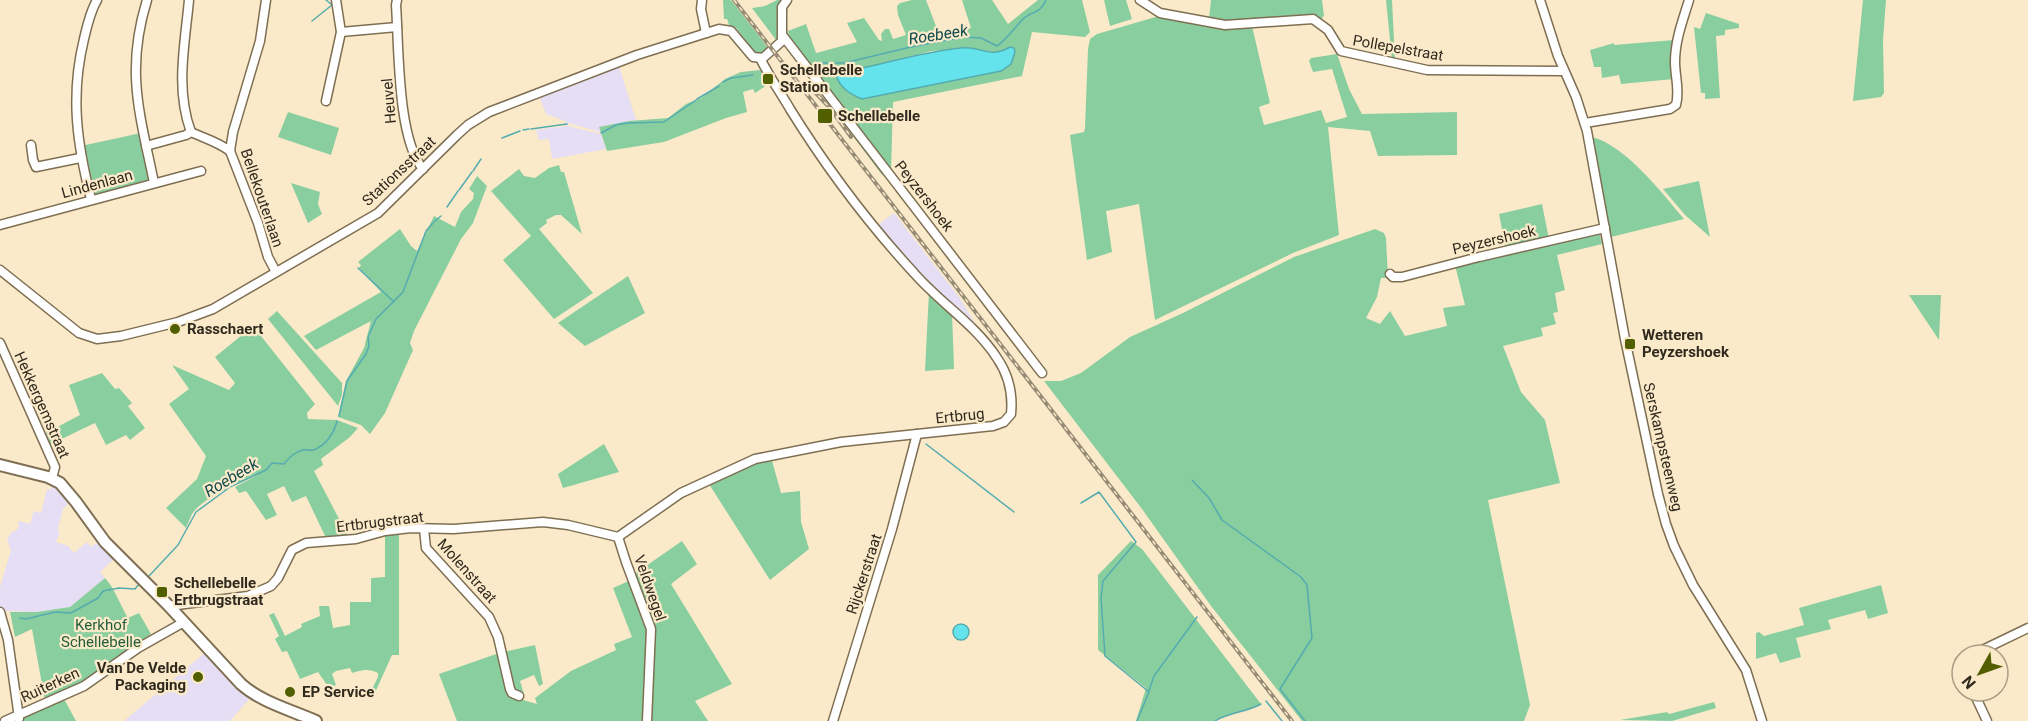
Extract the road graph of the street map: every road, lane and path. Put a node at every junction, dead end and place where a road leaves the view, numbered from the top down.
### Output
1 (97, 0) edge
2 (147, 0) edge
3 (189, 0) edge
4 (266, 0) edge
5 (336, 0) edge
6 (397, 0) edge
7 (702, 0) edge
8 (787, 0) edge
9 (1140, 0) edge
10 (1540, 0) edge
11 (1689, 0) edge
12 (397, 27) junction
13 (341, 32) junction
14 (706, 33) junction
15 (783, 36) junction
16 (760, 58) junction
17 (1564, 71) junction
18 (326, 101) dead end
19 (1585, 123) junction
20 (191, 132) junction
21 (233, 132) junction
22 (216, 141) junction
23 (31, 145) dead end
24 (147, 146) junction
25 (230, 151) junction
26 (80, 158) junction
27 (423, 169) junction
28 (201, 171) dead end
29 (154, 183) junction
30 (91, 199) junction
31 (0, 225) edge
32 (1605, 228) junction
33 (0, 270) edge
34 (276, 272) junction
35 (1390, 274) dead end
36 (0, 343) edge
37 (1042, 373) dead end
38 (917, 434) junction
39 (0, 465) edge
40 (52, 478) junction
41 (424, 529) junction
42 (618, 537) junction
43 (169, 606) junction
44 (0, 612) edge
45 (184, 622) junction
46 (2028, 628) edge
47 (1997, 643) edge
48 (519, 696) dead end
49 (1979, 703) edge
50 (19, 718) edge
51 (5, 721) edge
52 (316, 721) edge
53 (647, 721) edge
54 (833, 721) edge
55 (1762, 721) edge
56 (1987, 721) edge

1 - 26 street
2 - 24 street
3 - 20 street
4 - 21 street, Bellekouterlaan
5 - 13 street
6 - 12 street, Heuvel
7 - 14 street
8 - 15 street
9 - 17 street, Pollepelstraat
10 - 17 street, Serskampsteenweg
11 - 19 street
12 - 13 street
12 - 27 street, Heuvel
13 - 18 street
14 - 16 street, Stationsstraat
14 - 27 street, Stationsstraat
15 - 16 street
15 - 37 street, Peyzershoek
16 - 38 street, Ertbrug
17 - 19 street, Serskampsteenweg
19 - 32 street, Serskampsteenweg
20 - 22 street
20 - 24 street
21 - 22 street, Bellekouterlaan
21 - 25 street, Bellekouterlaan
22 - 25 street
23 - 26 street
24 - 29 street
25 - 34 street, Bellekouterlaan
26 - 30 street
27 - 34 street, Stationsstraat
28 - 29 street, Lindenlaan
29 - 30 street, Lindenlaan
30 - 31 street, Lindenlaan
32 - 35 street, Peyzershoek
32 - 55 street, Serskampsteenweg
33 - 34 street, Stationsstraat
36 - 40 street, Hekkergemstraat
38 - 42 street, Ertbrug
38 - 54 street, Rijckerstraat
39 - 40 main road
40 - 43 main road
41 - 42 street, Ertbrugstraat
41 - 43 street, Ertbrugstraat
41 - 48 street, Molenstraat
42 - 53 street, Veldwegel
43 - 45 main road
44 - 50 street
45 - 50 street, Ruiterken
45 - 52 main road
46 - 47 street
49 - 56 street
50 - 51 street, Ruiterken

